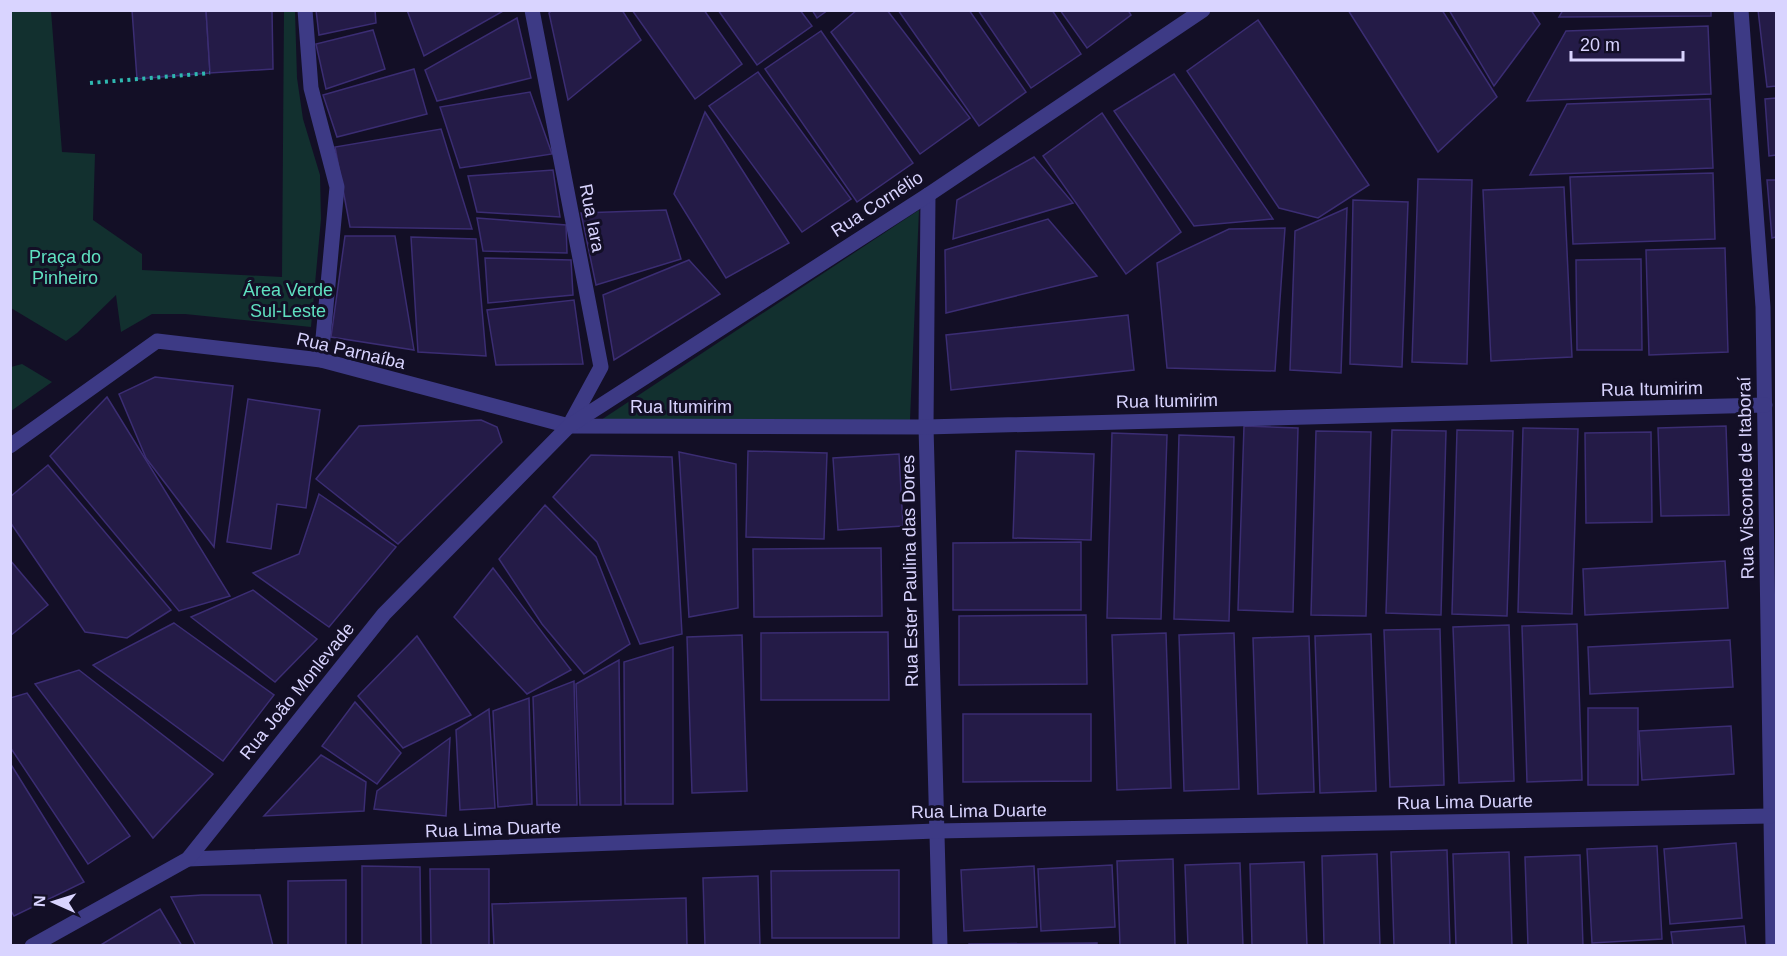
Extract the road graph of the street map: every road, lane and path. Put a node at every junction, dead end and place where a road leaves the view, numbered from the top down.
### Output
1 (305, 10) edge
2 (532, 10) edge
3 (1203, 10) edge
4 (1741, 10) edge
5 (210, 73) dead end
6 (90, 83) dead end
7 (927, 195) junction
8 (1770, 305) edge
9 (321, 360) junction
10 (1765, 405) junction
11 (569, 426) junction
12 (926, 427) junction
13 (10, 446) edge
14 (1770, 816) junction
15 (936, 831) junction
16 (188, 859) junction
17 (32, 945) edge
18 (940, 945) edge
19 (1773, 945) edge

1 - 9 street
2 - 11 street, Rua Iara
3 - 7 street, Rua Cornélio
4 - 8 street, Rua Visconde de Itaboraí
5 - 6 path
7 - 11 street, Rua Cornélio
7 - 12 street, Rua Ester Paulina das Dores
8 - 10 street, Rua Visconde de Itaboraí
9 - 11 street, Rua Parnaíba
9 - 13 street, Rua Parnaíba
10 - 12 street, Rua Itumirim
10 - 14 street, Rua Visconde de Itaboraí
11 - 12 street, Rua Itumirim
11 - 16 street, Rua João Monlevade
12 - 15 street, Rua Ester Paulina das Dores
14 - 15 street, Rua Lima Duarte
14 - 19 street, Rua Visconde de Itaboraí
15 - 16 street, Rua Lima Duarte
15 - 18 street, Rua Ester Paulina das Dores
16 - 17 street, Rua João Monlevade

